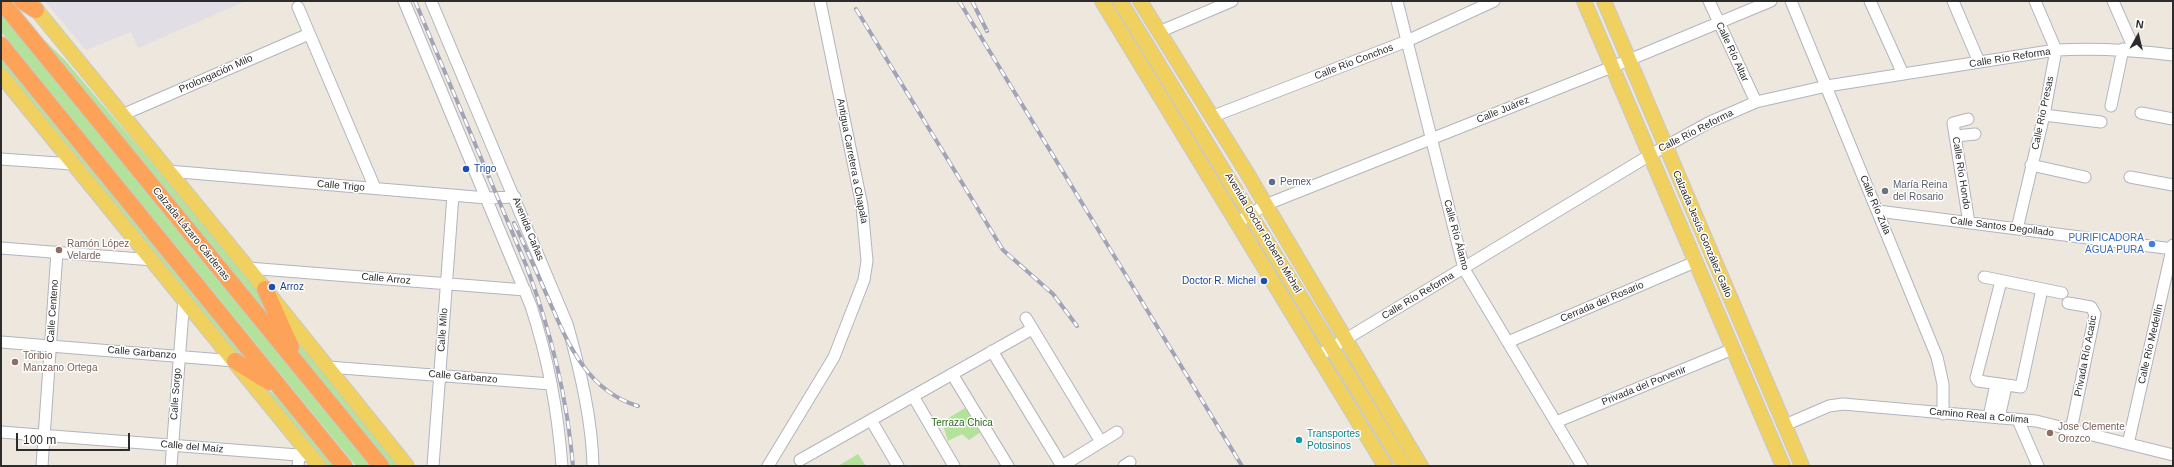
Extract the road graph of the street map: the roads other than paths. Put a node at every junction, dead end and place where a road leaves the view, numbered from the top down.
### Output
1 (1, 1) edge
2 (22, 1) edge
3 (404, 1) edge
4 (431, 1) edge
5 (820, 1) edge
6 (1102, 1) edge
7 (1120, 1) edge
8 (1140, 1) edge
9 (1232, 1) edge
10 (1397, 1) edge
11 (1494, 1) edge
12 (1584, 1) edge
13 (1604, 1) edge
14 (1709, 1) edge
15 (1771, 1) edge
16 (1791, 1) edge
17 (1870, 1) edge
18 (1953, 1) edge
19 (2034, 1) edge
20 (2112, 1) edge
21 (32, 5) edge
22 (298, 7) dead end
23 (1718, 24) junction
24 (1159, 32) junction
25 (309, 34) junction
26 (1145, 41) junction
27 (1407, 41) junction
28 (1, 45) edge
29 (1131, 49) junction
30 (2123, 49) junction
31 (2056, 50) junction
32 (2135, 51) junction
33 (2173, 55) edge
34 (1628, 58) junction
35 (1979, 62) junction
36 (1612, 67) junction
37 (1904, 74) junction
38 (1, 75) edge
39 (1827, 86) junction
40 (1756, 102) junction
41 (2111, 106) dead end
42 (2141, 113) dead end
43 (2044, 114) junction
44 (122, 115) junction
45 (1211, 117) junction
46 (1968, 119) dead end
47 (2173, 119) edge
48 (2101, 122) dead end
49 (1199, 128) junction
50 (1221, 134) junction
51 (1974, 134) dead end
52 (1956, 136) junction
53 (1431, 139) junction
54 (1665, 147) junction
55 (1650, 155) junction
56 (1, 159) edge
57 (72, 164) junction
58 (2031, 165) junction
59 (168, 171) junction
60 (2130, 176) dead end
61 (2085, 177) dead end
62 (2173, 185) edge
63 (375, 188) junction
64 (453, 195) junction
65 (515, 197) junction
66 (487, 198) junction
67 (1265, 205) junction
68 (1878, 211) junction
69 (1251, 214) junction
70 (1237, 223) junction
71 (1969, 223) junction
72 (2017, 229) junction
73 (1, 248) edge
74 (2173, 248) edge
75 (57, 252) junction
76 (153, 260) junction
77 (1695, 262) junction
78 (248, 268) junction
79 (1464, 269) junction
80 (1984, 277) dead end
81 (2001, 281) junction
82 (446, 284) junction
83 (265, 289) junction
84 (2042, 289) junction
85 (525, 290) junction
86 (2062, 293) dead end
87 (184, 298) junction
88 (2068, 303) dead end
89 (1026, 318) dead end
90 (1032, 329) junction
91 (1346, 339) junction
92 (1, 342) edge
93 (1508, 342) junction
94 (50, 346) junction
95 (1332, 348) junction
96 (1733, 349) junction
97 (992, 351) junction
98 (179, 356) junction
99 (1318, 356) junction
100 (235, 361) junction
101 (328, 367) junction
102 (301, 368) junction
103 (952, 374) junction
104 (440, 376) junction
105 (551, 384) junction
106 (2001, 385) junction
107 (282, 390) junction
108 (913, 396) junction
109 (1943, 414) junction
110 (1994, 418) junction
111 (870, 420) junction
112 (2018, 420) junction
113 (1556, 422) junction
114 (1784, 425) junction
115 (2071, 430) junction
116 (1, 432) edge
117 (1117, 432) dead end
118 (44, 435) junction
119 (1101, 442) junction
120 (2128, 444) junction
121 (173, 445) junction
122 (2173, 455) edge
123 (800, 460) dead end
124 (307, 461) edge
125 (42, 466) edge
126 (171, 466) edge
127 (344, 466) edge
128 (381, 466) edge
129 (407, 466) edge
130 (436, 466) edge
131 (562, 466) edge
132 (593, 466) edge
133 (768, 466) edge
134 (898, 466) edge
135 (954, 466) edge
136 (1008, 466) edge
137 (1062, 466) edge
138 (1385, 466) edge
139 (1404, 466) edge
140 (1421, 466) edge
141 (1582, 466) edge
142 (1783, 466) edge
143 (1802, 466) edge
144 (2038, 466) edge

1 - 102 highway, Calzada Lázaro Cárdenas
2 - 21 highway
3 - 66 street
4 - 65 street, Avenida Cañas
5 - 133 street, Antigua Carretera a Chapala
6 - 29 main road, Avenida Doctor Roberto Michel
7 - 26 main road, Avenida Doctor Roberto Michel
8 - 24 main road, Avenida Doctor Roberto Michel
9 - 24 street
10 - 27 street, Calle Río Álamo
11 - 27 street, Calle Río Conchos
12 - 36 main road, Calzada Jesús González Gallo
13 - 34 main road, Calzada Jesús González Gallo
14 - 23 street, Calle Río Altar
15 - 23 street, Calle Juárez
16 - 39 street, Calle Río Zula
17 - 37 street
18 - 35 street
19 - 31 street
20 - 32 street
21 - 44 main road
22 - 25 street
23 - 34 street, Calle Juárez
23 - 40 street, Calle Río Altar
24 - 45 main road, Avenida Doctor Roberto Michel
25 - 44 street, Prolongación Milo
25 - 63 street
26 - 29 main road
26 - 49 main road, Avenida Doctor Roberto Michel
27 - 45 street, Calle Río Conchos
27 - 53 street, Calle Río Álamo
28 - 107 highway
29 - 70 main road, Avenida Doctor Roberto Michel
30 - 31 street, Calle Río Reforma
30 - 32 street, Calle Río Reforma
30 - 41 street
31 - 35 street, Calle Río Reforma
31 - 43 street, Calle Río Presas
32 - 33 street, Calle Río Reforma
34 - 36 street, Calle Juárez
34 - 54 main road, Calzada Jesús González Gallo
35 - 37 street, Calle Río Reforma
36 - 53 street, Calle Juárez
36 - 55 main road, Calzada Jesús González Gallo
37 - 39 street, Calle Río Reforma
38 - 57 main road
39 - 40 street, Calle Río Reforma
39 - 68 street, Calle Río Zula
40 - 54 street, Calle Río Reforma
42 - 47 street
43 - 48 street
43 - 58 street, Calle Río Presas
44 - 59 main road
45 - 50 main road, Avenida Doctor Roberto Michel
46 - 52 street, Calle Río Hondo
49 - 50 main road
49 - 69 main road, Avenida Doctor Roberto Michel
50 - 67 main road, Avenida Doctor Roberto Michel
51 - 52 street
52 - 71 street, Calle Río Hondo
53 - 67 street, Calle Juárez
53 - 79 street, Calle Río Álamo
54 - 55 street, Calle Río Reforma
54 - 114 main road, Calzada Jesús González Gallo
55 - 77 main road, Calzada Jesús González Gallo
55 - 79 street, Calle Río Reforma
56 - 57 street
57 - 76 main road
58 - 61 street
58 - 72 street, Calle Río Presas
59 - 63 street, Calle Trigo
59 - 78 main road
60 - 62 street
63 - 64 street, Calle Trigo
64 - 66 street, Calle Trigo
64 - 82 street, Calle Milo
65 - 66 street, Calle Trigo
65 - 132 street, Avenida Cañas
66 - 85 street
67 - 69 street, Calle Juárez
67 - 91 main road, Avenida Doctor Roberto Michel
68 - 71 street, Calle Santos Degollado
68 - 109 street, Calle Río Zula
69 - 70 street, Calle Juárez
69 - 95 main road, Avenida Doctor Roberto Michel
70 - 99 main road, Avenida Doctor Roberto Michel
71 - 72 street, Calle Santos Degollado
72 - 74 street, Calle Santos Degollado
73 - 75 street
74 - 120 street, Calle Río Medellín
75 - 76 street
75 - 94 street, Calle Centeno
76 - 87 main road
77 - 93 street, Cerrada del Rosario
77 - 96 main road, Calzada Jesús González Gallo
78 - 82 street, Calle Arroz
78 - 83 main road
79 - 91 street, Calle Río Reforma
79 - 93 street, Calle Río Álamo
80 - 81 street
81 - 84 street
81 - 106 street
82 - 85 street, Calle Arroz
82 - 104 street, Calle Milo
83 - 101 main road
83 - 102 highway
84 - 86 street
84 - 106 street
85 - 105 street
87 - 98 street, Calle Sorgo
87 - 100 main road
88 - 115 street, Privada Río Acatic
89 - 90 street
90 - 97 street
90 - 119 street
91 - 95 street, Calle Río Reforma
91 - 140 main road, Avenida Doctor Roberto Michel
92 - 94 street, Calle Garbanzo
93 - 113 street, Calle Río Álamo
94 - 98 street, Calle Garbanzo
94 - 118 street, Calle Centeno
95 - 99 street, Calle Río Reforma
95 - 139 main road, Avenida Doctor Roberto Michel
96 - 113 street, Privada del Porvenir
96 - 142 main road, Calzada Jesús González Gallo
97 - 103 street
97 - 137 street
98 - 100 street, Calle Garbanzo
98 - 121 street, Calle Sorgo
99 - 138 main road, Avenida Doctor Roberto Michel
100 - 107 highway
100 - 124 main road
101 - 104 street, Calle Garbanzo
101 - 129 main road
102 - 128 highway, Calzada Lázaro Cárdenas
103 - 108 street
103 - 136 street
104 - 105 street, Calle Garbanzo
104 - 130 street, Calle Milo
105 - 131 street
106 - 110 street
107 - 127 highway
108 - 111 street
108 - 135 street
109 - 110 street, Camino Real a Colima
109 - 114 street, Camino Real a Colima
110 - 112 street, Camino Real a Colima
111 - 123 street
111 - 134 street
112 - 115 street, Camino Real a Colima
112 - 144 street
113 - 141 street, Calle Río Álamo
114 - 143 main road, Calzada Jesús González Gallo
115 - 120 street, Camino Real a Colima
116 - 118 street, Calle del Maíz
117 - 119 street
118 - 121 street, Calle del Maíz
118 - 125 street, Calle Centeno
119 - 137 street
120 - 122 street, Camino Real a Colima
121 - 124 street, Calle del Maíz
121 - 126 street, Calle Sorgo

